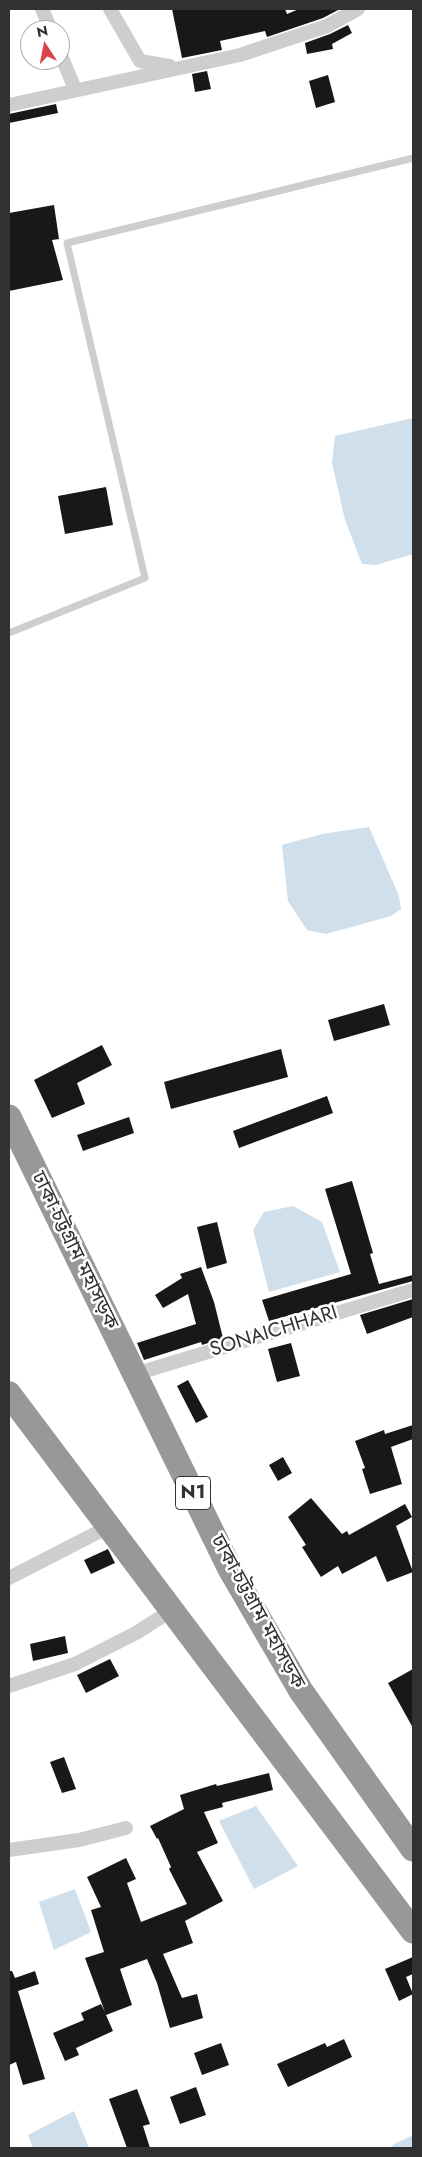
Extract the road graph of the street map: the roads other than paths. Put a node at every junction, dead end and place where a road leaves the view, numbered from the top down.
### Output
1 (110, 9) edge
2 (358, 9) edge
3 (176, 67) junction
4 (67, 70) edge
5 (75, 89) junction
6 (9, 105) edge
7 (413, 158) edge
8 (9, 633) edge
9 (9, 1117) edge
10 (413, 1290) edge
11 (134, 1374) junction
12 (9, 1394) edge
13 (110, 1526) junction
14 (9, 1578) edge
15 (172, 1610) junction
16 (9, 1686) edge
17 (126, 1828) dead end
18 (412, 1844) edge
19 (9, 1850) edge
20 (413, 1930) edge

1 - 3 street
2 - 3 street
3 - 5 street
4 - 5 street
5 - 6 street
7 - 8 lane
9 - 11 highway, ঢাকা-চট্টগ্রাম মহাসড়ক / N1
10 - 11 street, SONAICHHARI
11 - 18 highway, ঢাকা-চট্টগ্রাম মহাসড়ক / N1
12 - 13 highway
13 - 14 street
13 - 15 highway
15 - 16 street
15 - 20 highway
17 - 19 street

